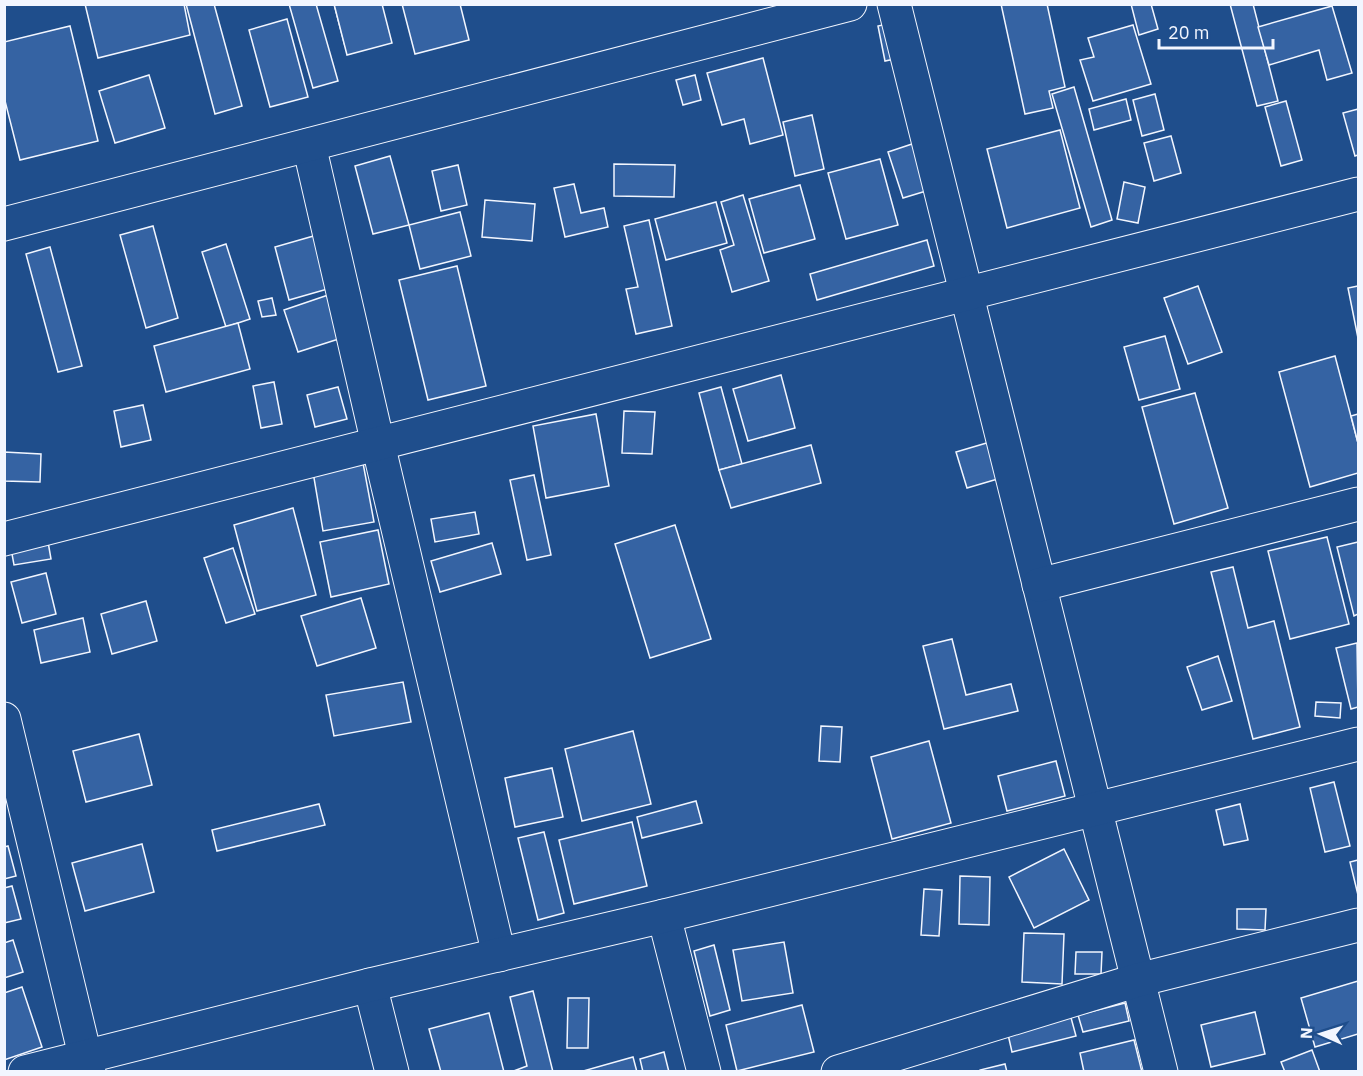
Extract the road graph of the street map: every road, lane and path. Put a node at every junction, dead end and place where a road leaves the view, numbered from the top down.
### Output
1 (850, 4) edge
2 (894, 4) edge
3 (309, 145) junction
4 (1359, 194) edge
5 (4, 224) edge
6 (966, 294) junction
7 (378, 444) junction
8 (1359, 504) edge
9 (4, 539) edge
10 (1039, 585) junction
11 (4, 719) edge
12 (1359, 744) edge
13 (1095, 809) junction
14 (664, 916) junction
15 (1359, 925) edge
16 (499, 955) junction
17 (1138, 980) junction
18 (370, 985) junction
19 (87, 1064) edge
20 (26, 1071) edge
21 (392, 1071) edge
22 (704, 1071) edge
23 (838, 1071) edge
24 (1161, 1071) edge

1 - 3 street
2 - 6 street
3 - 5 street
3 - 7 street
4 - 6 street
6 - 7 street
6 - 10 street
7 - 9 street
7 - 16 street
8 - 10 street
10 - 13 street
11 - 19 street
12 - 13 street
13 - 14 street
13 - 17 street
14 - 16 street
14 - 22 street
15 - 17 street
16 - 18 street
17 - 23 street
17 - 24 street
18 - 19 street
18 - 21 street
19 - 20 street

